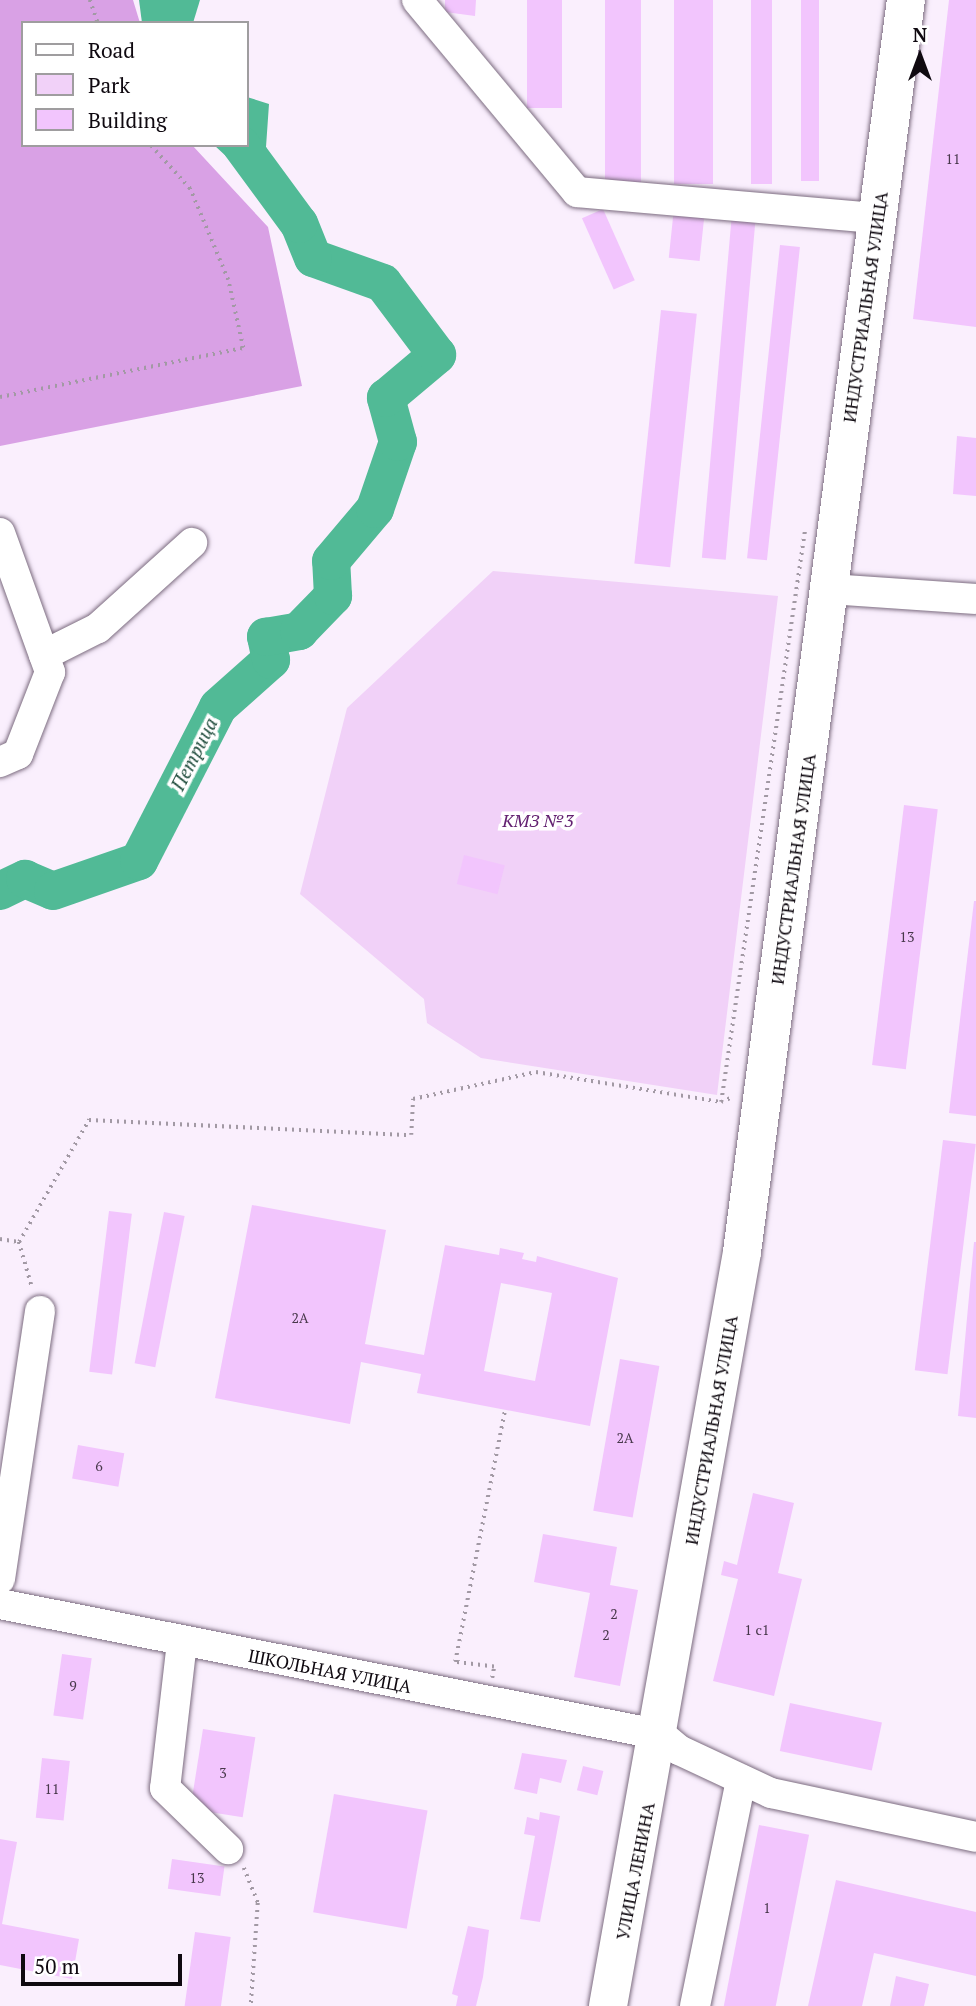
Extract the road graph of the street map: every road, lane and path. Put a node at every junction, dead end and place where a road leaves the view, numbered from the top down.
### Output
1 (90, 0) edge
2 (417, 0) edge
3 (906, 0) edge
4 (97, 21) edge
5 (152, 147) edge
6 (877, 218) junction
7 (0, 397) edge
8 (808, 521) dead end
9 (0, 533) edge
10 (192, 543) dead end
11 (830, 589) junction
12 (976, 599) edge
13 (44, 655) junction
14 (0, 762) edge
15 (745, 1092) dead end
16 (721, 1102) junction
17 (0, 1239) edge
18 (19, 1242) junction
19 (40, 1311) joint
20 (505, 1410) dead end
21 (0, 1579) edge
22 (0, 1604) edge
23 (182, 1642) junction
24 (494, 1668) dead end
25 (661, 1735) junction
26 (741, 1780) junction
27 (976, 1837) edge
28 (228, 1849) joint
29 (251, 2006) edge
30 (608, 2006) edge
31 (695, 2006) edge

1 - 4 path
2 - 6 street
3 - 6 main road, ИНДУСТРИАЛЬНАЯ УЛИЦА
5 - 7 path
6 - 11 main road, ИНДУСТРИАЛЬНАЯ УЛИЦА
8 - 16 path
9 - 13 street
10 - 13 street
11 - 12 street
11 - 25 main road, ИНДУСТРИАЛЬНАЯ УЛИЦА
13 - 14 street
15 - 16 path
16 - 18 path
17 - 18 path
18 - 19 path
19 - 21 street
20 - 24 path
22 - 23 street, ШКОЛЬНАЯ УЛИЦА
23 - 25 street, ШКОЛЬНАЯ УЛИЦА
23 - 28 street
25 - 26 street, ШКОЛЬНАЯ УЛИЦА
25 - 30 main road, УЛИЦА ЛЕНИНА
26 - 27 street, ШКОЛЬНАЯ УЛИЦА
26 - 31 street
28 - 29 path

